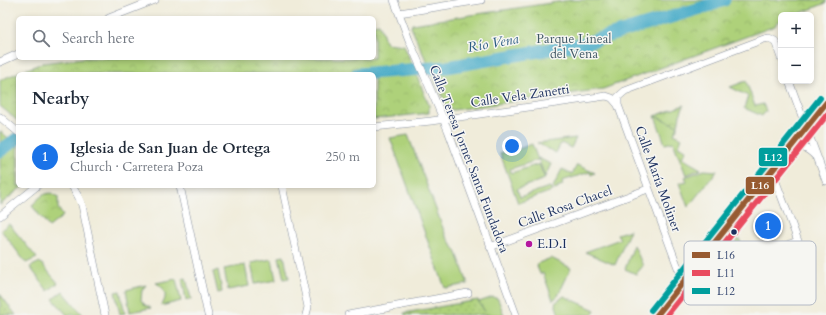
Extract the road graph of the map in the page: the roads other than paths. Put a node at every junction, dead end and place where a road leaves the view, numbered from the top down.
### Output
1 (394, 0) edge
2 (481, 0) edge
3 (152, 1) edge
4 (399, 13) junction
5 (114, 16) edge
6 (778, 50) edge
7 (16, 55) edge
8 (0, 62) edge
9 (790, 84) edge
10 (618, 101) junction
11 (826, 103) edge
12 (1, 118) edge
13 (443, 119) junction
14 (807, 127) junction
15 (376, 128) edge
16 (16, 130) edge
17 (790, 148) junction
18 (822, 160) edge
19 (772, 171) junction
20 (826, 181) edge
21 (35, 188) edge
22 (73, 188) edge
23 (180, 188) edge
24 (282, 188) edge
25 (648, 189) junction
26 (0, 216) edge
27 (716, 241) edge
28 (798, 241) edge
29 (490, 247) junction
30 (678, 267) junction
31 (684, 269) edge
32 (684, 280) edge
33 (681, 284) junction
34 (468, 293) dead end
35 (106, 315) edge
36 (208, 315) edge
37 (306, 315) edge
38 (348, 315) edge
39 (516, 315) edge
40 (657, 315) edge

1 - 4 street, Calle Teresa Jornet Santa Fundadora
2 - 4 street
3 - 5 street
4 - 13 street, Calle Teresa Jornet Santa Fundadora
6 - 10 street
7 - 8 street
9 - 14 street
10 - 13 street, Calle Vela Zanetti
10 - 25 street, Calle María Moliner
11 - 14 street
12 - 16 street
13 - 15 street, Calle Vela Zanetti
13 - 29 street, Calle Teresa Jornet Santa Fundadora
14 - 17 street
14 - 18 street
17 - 18 street
17 - 19 street
18 - 20 street
19 - 27 street
19 - 28 street
21 - 26 street
22 - 35 street
23 - 36 street
24 - 37 street
25 - 29 street, Calle Rosa Chacel
25 - 30 street, Calle María Moliner
29 - 39 street, Calle Teresa Jornet Santa Fundadora
30 - 31 street
30 - 33 street, Calle María Moliner
32 - 33 street
33 - 40 street
34 - 38 street

